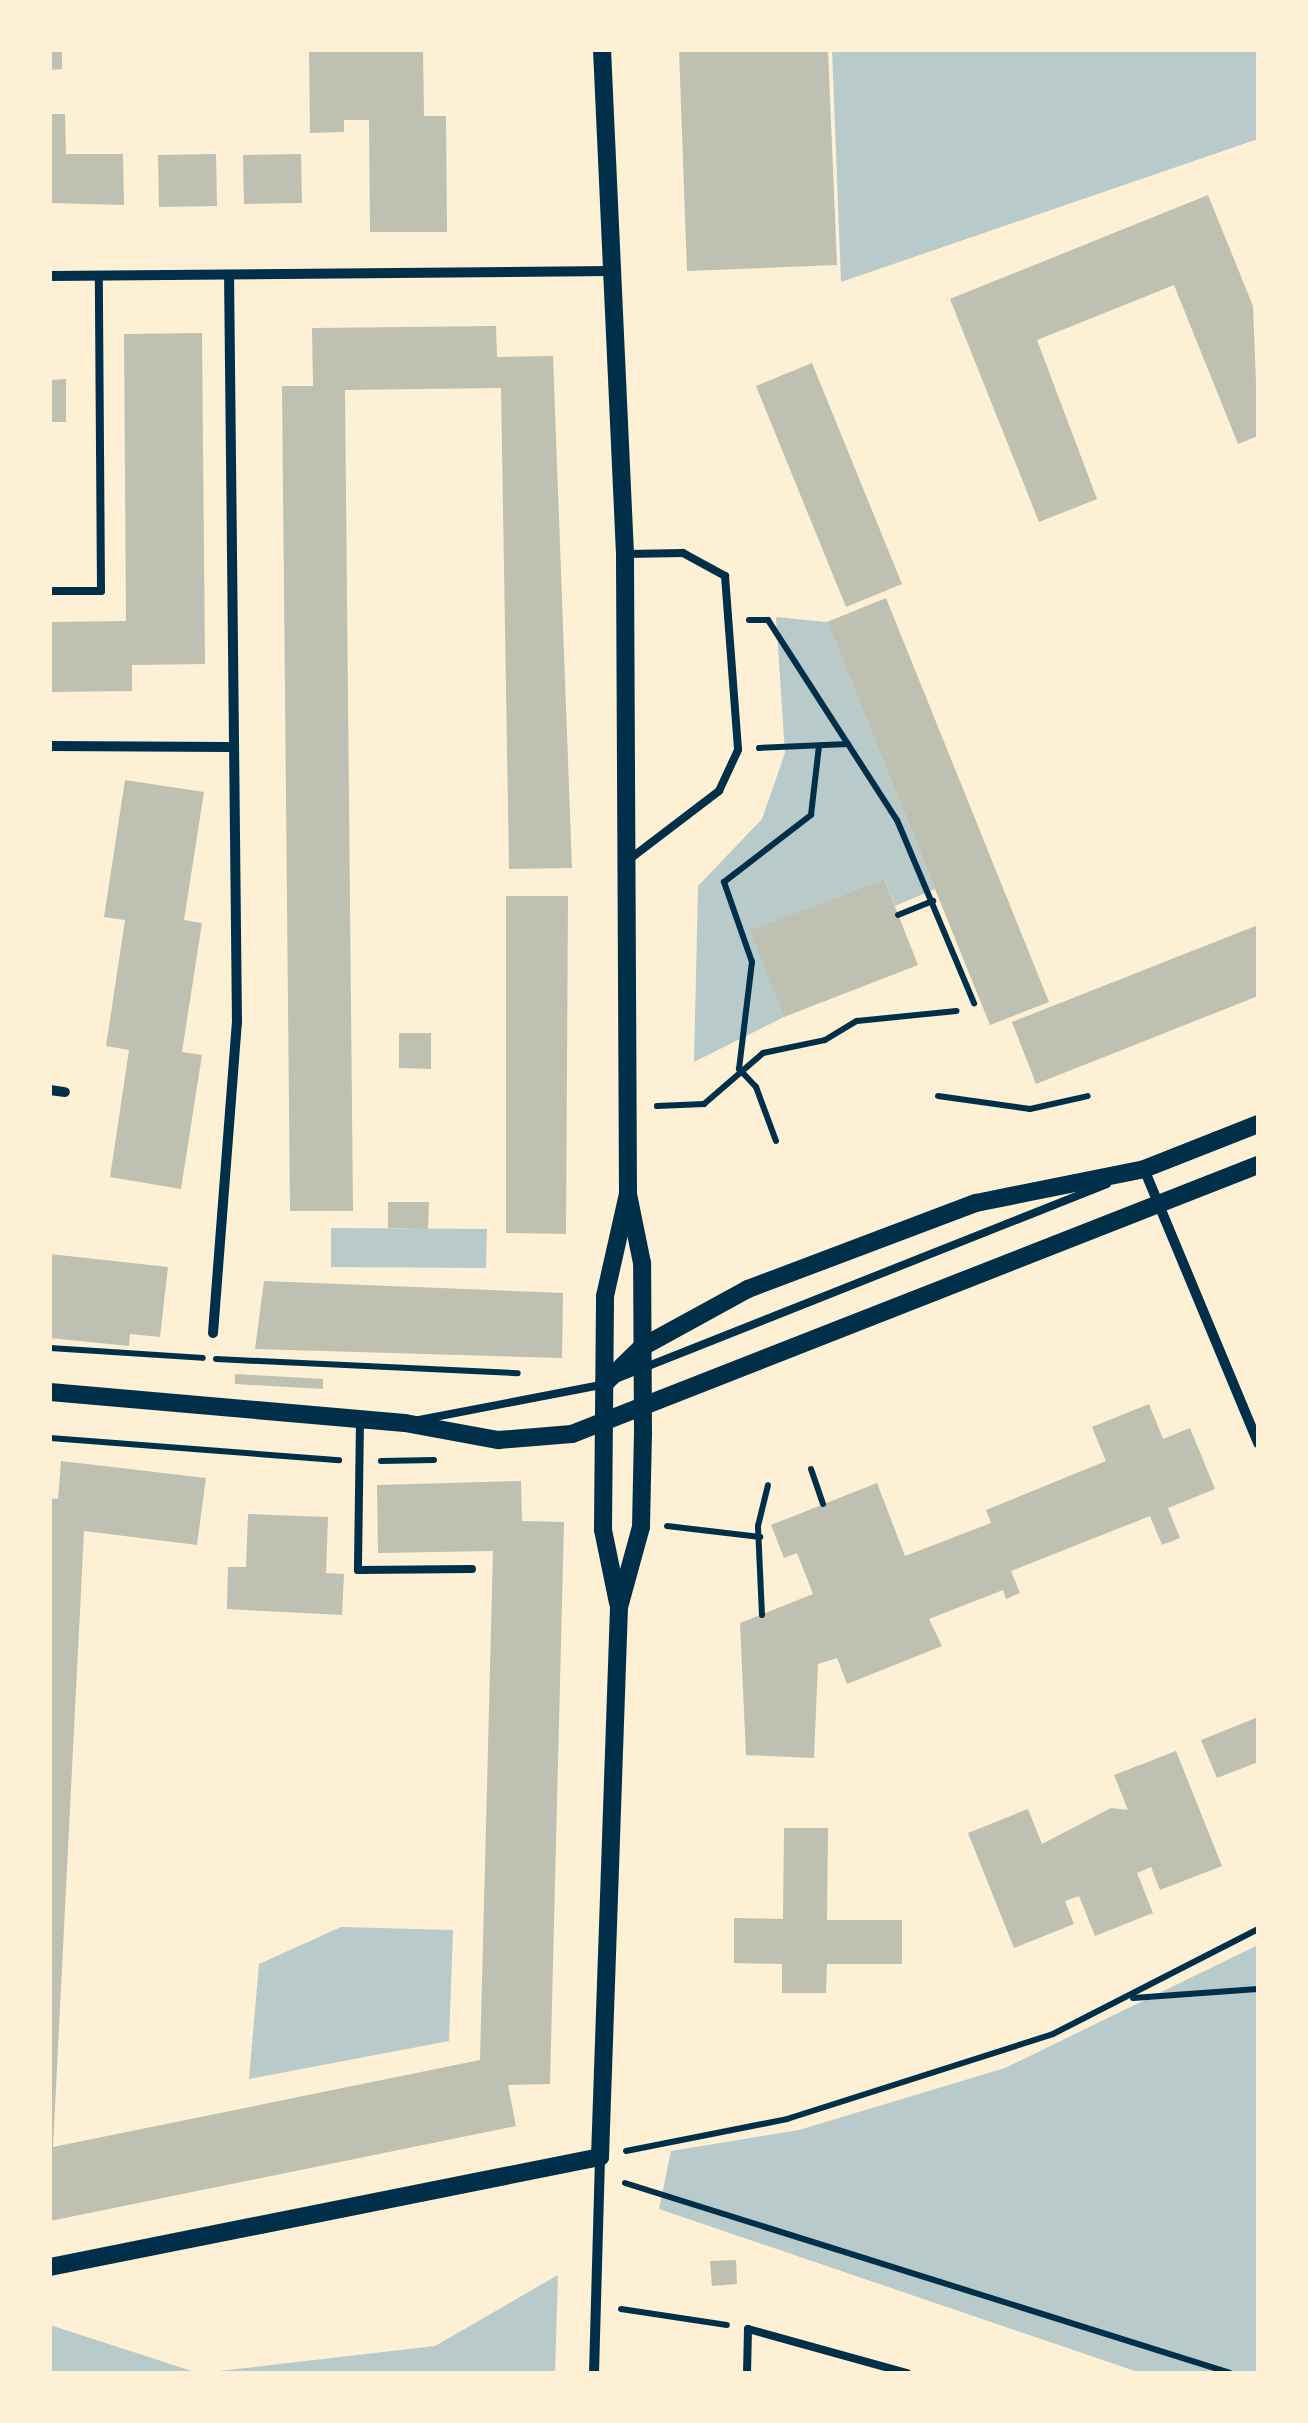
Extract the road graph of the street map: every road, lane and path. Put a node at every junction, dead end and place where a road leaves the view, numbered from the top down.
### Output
1 (602, 50) edge
2 (611, 270) junction
3 (229, 274) junction
4 (50, 276) edge
5 (98, 276) junction
6 (625, 554) junction
7 (50, 591) edge
8 (768, 620) dead end
9 (848, 744) junction
10 (50, 746) edge
11 (819, 746) junction
12 (228, 747) junction
13 (768, 748) dead end
14 (632, 858) junction
15 (933, 901) junction
16 (898, 915) dead end
17 (974, 1003) dead end
18 (956, 1011) dead end
19 (738, 1069) junction
20 (50, 1090) edge
21 (65, 1092) dead end
22 (938, 1096) dead end
23 (1088, 1096) dead end
24 (631, 1106) junction
25 (1258, 1124) edge
26 (776, 1140) dead end
27 (1258, 1165) edge
28 (1144, 1169) junction
29 (628, 1194) junction
30 (1159, 1204) junction
31 (213, 1333) dead end
32 (642, 1347) junction
33 (50, 1348) edge
34 (643, 1368) junction
35 (530, 1374) dead end
36 (604, 1384) junction
37 (50, 1392) edge
38 (643, 1408) junction
39 (360, 1420) junction
40 (405, 1423) junction
41 (603, 1424) junction
42 (50, 1438) edge
43 (1258, 1444) edge
44 (457, 1459) dead end
45 (358, 1460) junction
46 (810, 1469) dead end
47 (768, 1486) dead end
48 (824, 1504) dead end
49 (687, 1526) dead end
50 (760, 1537) junction
51 (472, 1570) dead end
52 (619, 1607) junction
53 (762, 1615) dead end
54 (1258, 1929) edge
55 (1258, 1989) edge
56 (1127, 1998) junction
57 (600, 2166) junction
58 (50, 2267) edge
59 (596, 2305) junction
60 (748, 2329) junction
61 (594, 2373) edge
62 (747, 2373) edge
63 (907, 2373) edge
64 (1230, 2373) edge

1 - 2 street
2 - 3 street
2 - 6 street
3 - 5 street
3 - 12 street
4 - 5 street
5 - 7 lane
6 - 14 street
6 - 14 lane
8 - 9 path
9 - 11 path
9 - 15 path
10 - 12 street
11 - 13 path
11 - 19 path
12 - 31 street
14 - 24 street
15 - 16 path
15 - 17 path
18 - 19 path
19 - 24 path
19 - 26 path
20 - 21 street
22 - 23 path
24 - 29 street
25 - 28 street
27 - 30 street
28 - 30 street
28 - 32 street
28 - 34 lane
29 - 32 street
29 - 36 street
30 - 38 street
30 - 43 street
32 - 34 street
32 - 36 street
33 - 35 path
34 - 36 lane
34 - 38 street
36 - 40 lane
36 - 41 street
37 - 39 street
38 - 41 street
38 - 52 street
39 - 40 street
39 - 45 lane
40 - 41 street
41 - 52 street
42 - 45 path
44 - 45 path
45 - 51 lane
46 - 48 path
47 - 50 path
49 - 50 path
50 - 53 path
52 - 57 street
54 - 56 path
55 - 56 path
56 - 57 path
57 - 58 street
57 - 59 street
57 - 64 path
59 - 60 path
59 - 61 street
60 - 62 lane
60 - 63 lane

